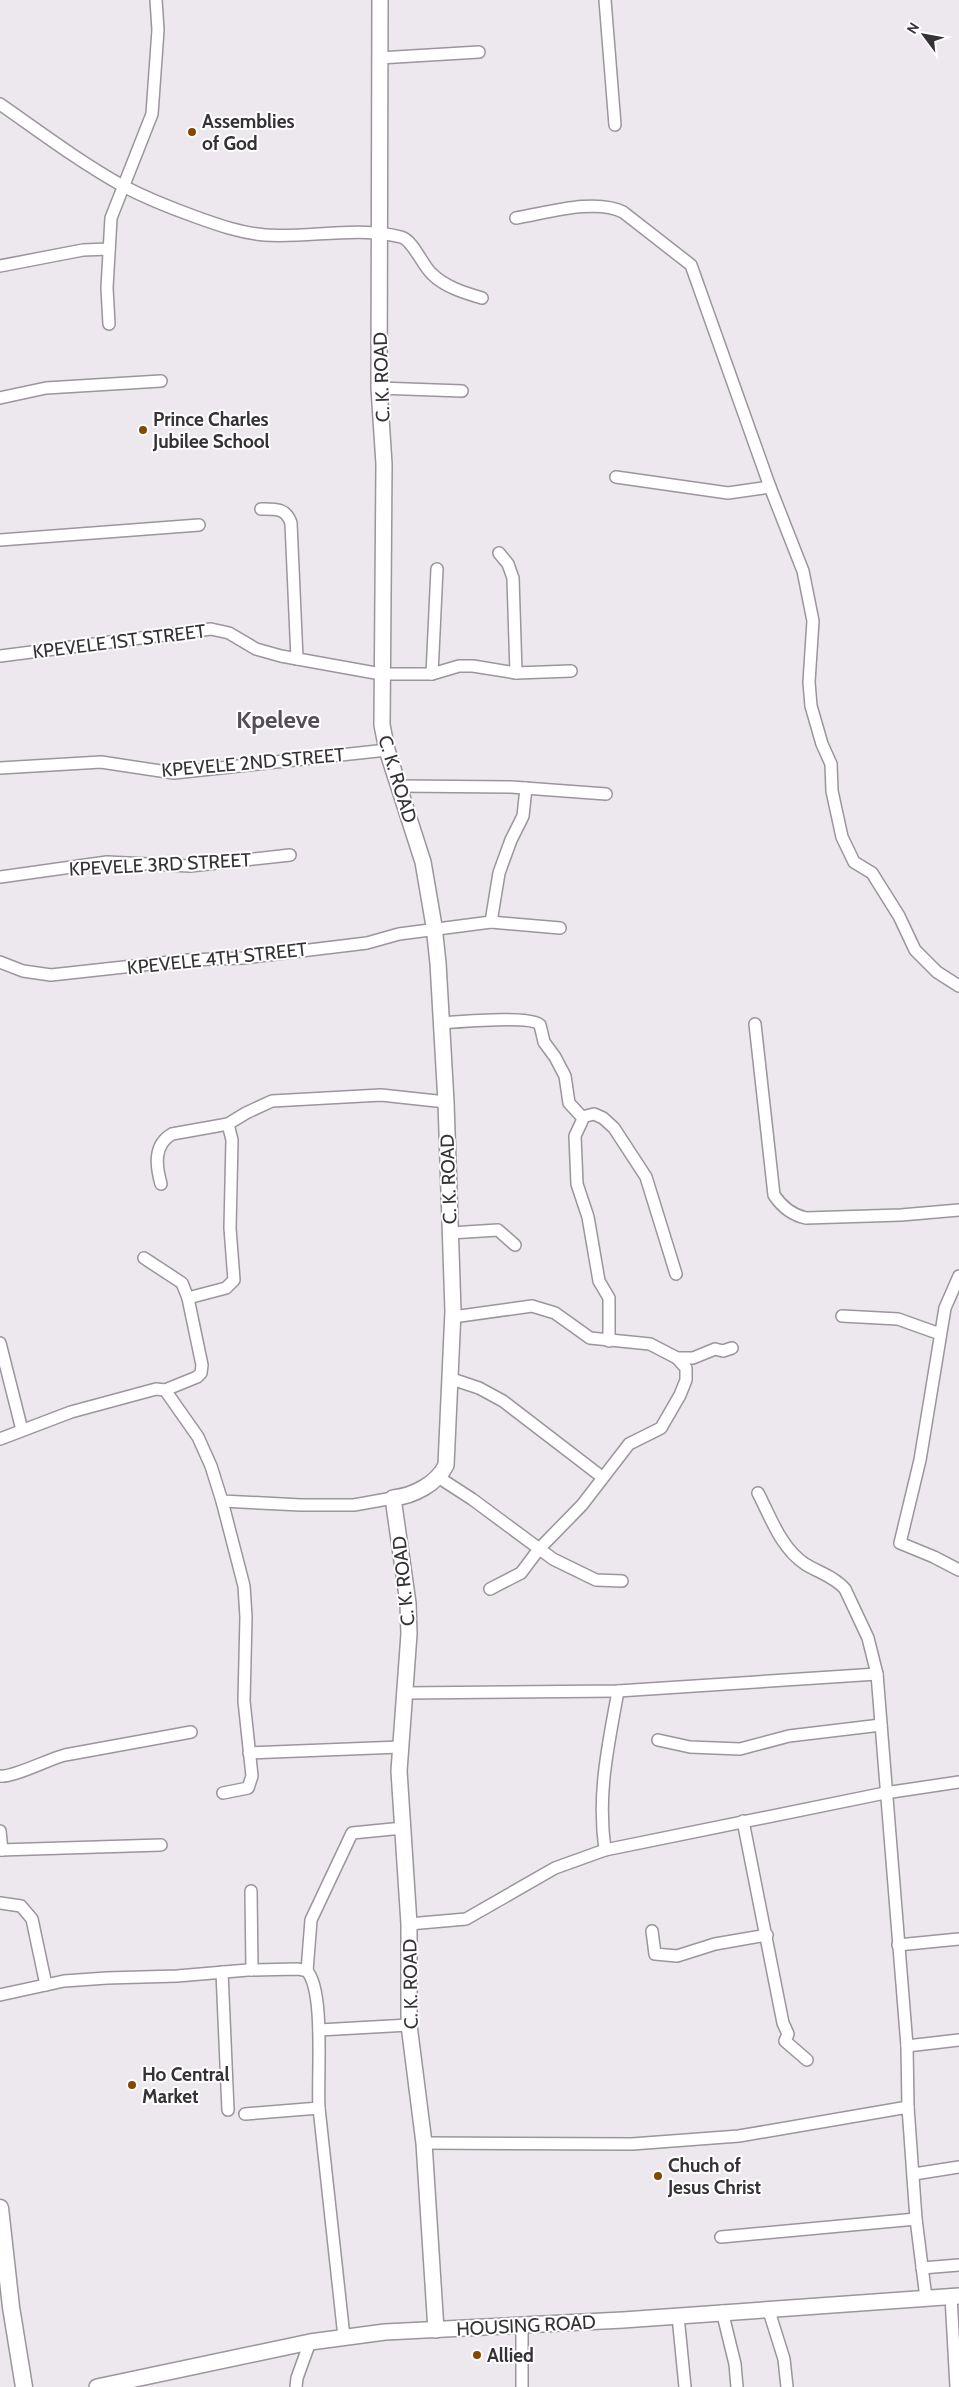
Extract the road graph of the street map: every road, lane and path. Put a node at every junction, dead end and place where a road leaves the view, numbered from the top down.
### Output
1 (156, 0) edge
2 (380, 0) edge
3 (605, 0) edge
4 (479, 52) dead end
5 (379, 58) junction
6 (0, 104) edge
7 (615, 125) dead end
8 (124, 186) junction
9 (516, 218) dead end
10 (379, 233) junction
11 (109, 249) junction
12 (0, 266) edge
13 (482, 298) dead end
14 (109, 324) dead end
15 (160, 380) dead end
16 (379, 388) junction
17 (462, 392) dead end
18 (0, 398) edge
19 (616, 477) dead end
20 (770, 488) junction
21 (261, 509) dead end
22 (199, 525) dead end
23 (0, 540) edge
24 (499, 553) dead end
25 (437, 569) dead end
26 (0, 656) edge
27 (297, 659) junction
28 (571, 672) dead end
29 (516, 673) junction
30 (381, 674) junction
31 (432, 674) junction
32 (387, 750) junction
33 (0, 768) edge
34 (399, 786) junction
35 (526, 788) junction
36 (606, 794) dead end
37 (290, 855) dead end
38 (0, 877) edge
39 (491, 922) junction
40 (560, 928) dead end
41 (434, 930) junction
42 (0, 962) edge
43 (959, 986) edge
44 (441, 1023) junction
45 (755, 1024) dead end
46 (446, 1102) junction
47 (582, 1117) junction
48 (228, 1124) junction
49 (161, 1184) dead end
50 (959, 1210) edge
51 (450, 1233) junction
52 (515, 1245) dead end
53 (144, 1258) dead end
54 (676, 1274) dead end
55 (959, 1276) edge
56 (188, 1298) junction
57 (842, 1316) dead end
58 (453, 1317) junction
59 (940, 1334) junction
60 (608, 1342) junction
61 (0, 1343) edge
62 (732, 1348) dead end
63 (677, 1358) junction
64 (449, 1378) junction
65 (165, 1390) junction
66 (22, 1430) junction
67 (0, 1439) edge
68 (438, 1477) junction
69 (602, 1477) junction
70 (758, 1493) dead end
71 (393, 1498) junction
72 (222, 1501) junction
73 (539, 1549) junction
74 (959, 1570) edge
75 (622, 1580) dead end
76 (490, 1589) dead end
77 (877, 1674) junction
78 (618, 1691) junction
79 (404, 1693) junction
80 (880, 1724) junction
81 (191, 1732) dead end
82 (658, 1740) dead end
83 (400, 1747) junction
84 (249, 1753) junction
85 (0, 1776) edge
86 (959, 1782) edge
87 (223, 1793) dead end
88 (885, 1793) junction
89 (743, 1821) junction
90 (403, 1828) junction
91 (0, 1832) edge
92 (161, 1845) dead end
93 (1, 1850) edge
94 (605, 1850) junction
95 (251, 1891) dead end
96 (0, 1902) edge
97 (409, 1924) junction
98 (652, 1931) dead end
99 (767, 1936) junction
100 (959, 1939) edge
101 (898, 1945) junction
102 (252, 1970) junction
103 (307, 1971) junction
104 (222, 1972) junction
105 (46, 1985) junction
106 (0, 1995) edge
107 (409, 2025) junction
108 (319, 2030) junction
109 (959, 2040) edge
110 (907, 2046) junction
111 (807, 2060) dead end
112 (908, 2107) junction
113 (319, 2108) junction
114 (228, 2110) dead end
115 (245, 2114) dead end
116 (424, 2143) junction
117 (959, 2167) edge
118 (914, 2174) junction
119 (0, 2208) edge
120 (916, 2220) junction
121 (721, 2237) dead end
122 (1, 2242) edge
123 (959, 2265) edge
124 (922, 2268) junction
125 (955, 2296) edge
126 (926, 2298) junction
127 (768, 2308) junction
128 (722, 2311) junction
129 (678, 2316) junction
130 (522, 2324) junction
131 (436, 2330) junction
132 (344, 2337) junction
133 (310, 2342) junction
134 (24, 2387) edge
135 (97, 2387) edge
136 (296, 2387) edge
137 (522, 2387) edge
138 (685, 2387) edge
139 (737, 2387) edge
140 (787, 2387) edge
141 (956, 2387) edge

1 - 8 street
2 - 5 street, C. K. ROAD
3 - 7 street
4 - 5 street
5 - 10 street, C. K. ROAD
6 - 8 street
8 - 10 street
8 - 11 street
9 - 20 street
10 - 13 street
10 - 16 street, C. K. ROAD
11 - 12 street
11 - 14 street
15 - 18 street
16 - 17 street
16 - 30 street, C. K. ROAD
19 - 20 street
20 - 43 street
21 - 27 street
22 - 23 street
24 - 29 street
25 - 31 street
26 - 27 street, KPEVELE 1ST STREET
27 - 30 street, KPEVELE 1ST STREET
28 - 29 street, KPEVELE 1ST STREET
29 - 31 street, KPEVELE 1ST STREET
30 - 31 street, KPEVELE 1ST STREET
30 - 32 street, C. K. ROAD
32 - 33 street, KPEVELE 2ND STREET
32 - 34 street, C. K. ROAD
34 - 35 street
34 - 41 street, C. K. ROAD
35 - 36 street
35 - 39 street
37 - 38 street, KPEVELE 3RD STREET
39 - 40 street, KPEVELE 4TH STREET
39 - 41 street, KPEVELE 4TH STREET
41 - 42 street, KPEVELE 4TH STREET
41 - 44 street, C. K. ROAD
44 - 46 street, C. K. ROAD
44 - 47 street
45 - 50 street
46 - 48 street
46 - 51 street, C. K. ROAD
47 - 54 street
47 - 60 street
48 - 49 street
48 - 56 street
51 - 52 street
51 - 58 street, C. K. ROAD
53 - 56 street
55 - 59 street
56 - 65 street
57 - 59 street
58 - 60 street
58 - 64 street, C. K. ROAD
59 - 74 street
60 - 63 street
61 - 66 street
62 - 63 street
63 - 69 street
64 - 68 street, C. K. ROAD
64 - 69 street
65 - 66 street
65 - 72 street
66 - 67 street
68 - 71 street
68 - 73 street
69 - 73 street
70 - 77 street
71 - 72 street
71 - 79 street, C. K. ROAD
72 - 84 street
73 - 75 street
73 - 76 street
77 - 78 street
77 - 80 street
78 - 79 street
78 - 94 street
79 - 83 street, C. K. ROAD
80 - 82 street
80 - 88 street
81 - 85 street
83 - 84 street
83 - 90 street, C. K. ROAD
84 - 87 street
86 - 88 street
88 - 89 street
88 - 101 street
89 - 94 street
89 - 99 street
90 - 97 street, C. K. ROAD
90 - 103 street
91 - 93 street
92 - 93 street
94 - 97 street
95 - 102 street
96 - 105 street
97 - 107 street, C. K. ROAD
98 - 99 street
99 - 111 street
100 - 101 street
101 - 110 street
102 - 103 street
102 - 104 street
103 - 108 street
104 - 105 street
104 - 114 street
105 - 106 street
107 - 108 street
107 - 116 street, C. K. ROAD
108 - 113 street
109 - 110 street
110 - 112 street
112 - 116 street
112 - 118 street
113 - 115 street
113 - 132 street
116 - 131 street, C. K. ROAD
117 - 118 street
118 - 120 street
119 - 122 main road
120 - 121 street
120 - 124 street
122 - 134 main road
123 - 124 street
124 - 126 street
125 - 126 street, HOUSING ROAD
125 - 141 street
126 - 127 street, HOUSING ROAD
127 - 128 street, HOUSING ROAD
127 - 140 street
128 - 129 street, HOUSING ROAD
128 - 139 street
129 - 130 street, HOUSING ROAD
129 - 138 street
130 - 131 street, HOUSING ROAD
130 - 137 street
131 - 132 street, HOUSING ROAD
132 - 133 street, HOUSING ROAD
133 - 135 street, HOUSING ROAD
133 - 136 street

